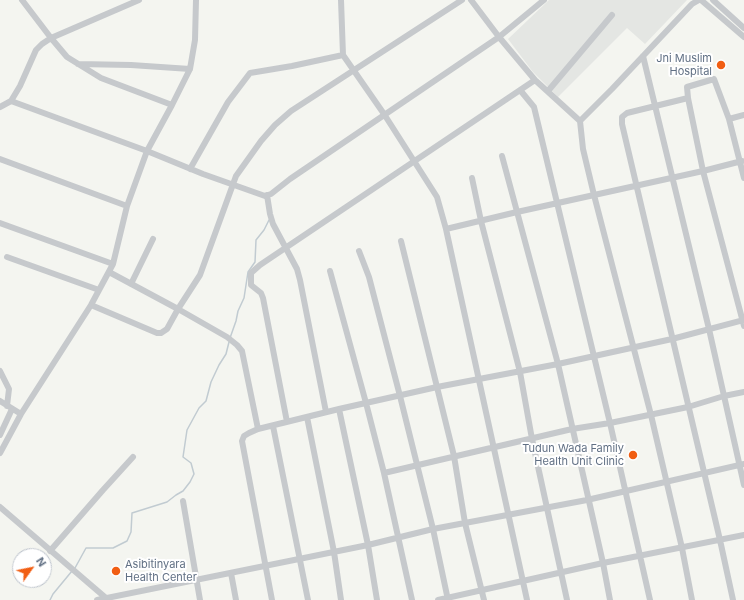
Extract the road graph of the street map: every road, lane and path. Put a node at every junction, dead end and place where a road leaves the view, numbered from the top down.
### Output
1 (22, 0) edge
2 (139, 0) edge
3 (196, 0) edge
4 (202, 0) edge
5 (341, 0) edge
6 (462, 0) edge
7 (471, 0) edge
8 (544, 0) edge
9 (700, 0) edge
10 (713, 0) edge
11 (692, 2) edge
12 (195, 9) junction
13 (612, 15) dead end
14 (744, 28) edge
15 (499, 37) junction
16 (744, 37) edge
17 (50, 38) junction
18 (343, 55) junction
19 (643, 56) junction
20 (77, 64) junction
21 (190, 69) junction
22 (354, 70) junction
23 (535, 80) junction
24 (520, 90) junction
25 (548, 91) junction
26 (688, 98) junction
27 (11, 101) junction
28 (172, 105) junction
29 (654, 105) junction
30 (0, 107) edge
31 (384, 114) junction
32 (744, 115) edge
33 (729, 119) junction
34 (580, 121) junction
35 (147, 151) junction
36 (502, 156) dead end
37 (0, 159) edge
38 (415, 161) junction
39 (742, 161) edge
40 (190, 169) junction
41 (703, 171) junction
42 (472, 178) dead end
43 (673, 178) junction
44 (744, 178) edge
45 (232, 185) junction
46 (636, 186) junction
47 (267, 195) junction
48 (594, 195) junction
49 (558, 203) junction
50 (127, 206) junction
51 (517, 212) junction
52 (481, 221) junction
53 (0, 223) edge
54 (446, 229) junction
55 (153, 239) dead end
56 (402, 241) dead end
57 (286, 248) junction
58 (360, 251) dead end
59 (7, 257) dead end
60 (113, 264) junction
61 (330, 271) dead end
62 (109, 272) junction
63 (131, 284) junction
64 (99, 290) junction
65 (91, 305) junction
66 (178, 309) junction
67 (744, 322) edge
68 (709, 329) junction
69 (672, 339) junction
70 (633, 347) junction
71 (594, 355) junction
72 (558, 364) junction
73 (0, 371) edge
74 (520, 372) junction
75 (478, 379) junction
76 (437, 387) junction
77 (744, 392) edge
78 (400, 396) junction
79 (724, 396) junction
80 (0, 401) edge
81 (366, 403) junction
82 (9, 407) junction
83 (688, 407) junction
84 (340, 408) junction
85 (326, 412) junction
86 (21, 414) junction
87 (650, 415) junction
88 (307, 417) junction
89 (287, 422) junction
90 (610, 423) junction
91 (273, 426) junction
92 (258, 429) junction
93 (572, 429) junction
94 (0, 435) edge
95 (532, 439) junction
96 (493, 446) junction
97 (0, 453) edge
98 (454, 456) junction
99 (133, 457) dead end
100 (742, 464) edge
101 (417, 465) junction
102 (384, 473) junction
103 (704, 473) junction
104 (666, 482) junction
105 (744, 485) edge
106 (626, 491) junction
107 (587, 500) junction
108 (183, 501) dead end
109 (0, 507) edge
110 (548, 507) junction
111 (508, 516) junction
112 (465, 523) junction
113 (433, 529) junction
114 (744, 535) edge
115 (398, 538) junction
116 (720, 540) junction
117 (368, 545) junction
118 (47, 548) edge
119 (682, 548) junction
120 (52, 549) edge
121 (334, 552) junction
122 (52, 553) edge
123 (640, 556) junction
124 (299, 558) junction
125 (602, 563) junction
126 (264, 565) junction
127 (231, 572) junction
128 (561, 573) junction
129 (196, 580) junction
130 (523, 582) junction
131 (482, 590) junction
132 (106, 598) junction
133 (448, 599) edge
134 (97, 600) edge
135 (200, 600) edge
136 (236, 600) edge
137 (272, 600) edge
138 (308, 600) edge
139 (342, 600) edge
140 (377, 600) edge
141 (412, 600) edge
142 (438, 600) edge
143 (484, 600) edge
144 (527, 600) edge
145 (567, 600) edge
146 (610, 600) edge
147 (650, 600) edge
148 (692, 600) edge
149 (733, 600) edge

1 - 17 street
2 - 17 street
3 - 12 street
4 - 12 street
5 - 18 street
6 - 22 street
7 - 15 street
8 - 15 street
9 - 11 street
9 - 16 street
10 - 14 street
11 - 19 street
12 - 21 street
13 - 25 street
15 - 23 street
15 - 31 street
17 - 20 street
17 - 27 street
18 - 22 street
18 - 40 street
19 - 29 street
19 - 34 street
20 - 21 street
20 - 28 street
21 - 28 street
22 - 31 street
22 - 45 street
23 - 24 street
23 - 25 street
24 - 38 street
24 - 49 street
25 - 34 street
26 - 29 street
26 - 33 street
26 - 41 street
27 - 30 street
27 - 35 street
28 - 35 street
29 - 43 street
29 - 46 street
31 - 38 street
31 - 47 street
32 - 33 street
33 - 39 street
34 - 48 street
35 - 40 street
35 - 50 street
36 - 51 street
37 - 50 street
38 - 54 street
38 - 57 street
39 - 41 street
39 - 44 street
40 - 45 street
41 - 43 street
41 - 67 street
42 - 52 street
43 - 46 street
43 - 68 street
45 - 47 street
45 - 66 street
46 - 48 street
46 - 69 street
47 - 57 street
48 - 49 street
48 - 70 street
49 - 51 street
49 - 71 street
50 - 60 street
51 - 52 street
51 - 72 street
52 - 54 street
52 - 74 street
53 - 60 street
54 - 75 street
55 - 63 street
56 - 76 street
57 - 85 street
57 - 89 street
58 - 78 street
59 - 64 street
60 - 62 street
61 - 81 street
62 - 63 street
62 - 64 street
63 - 66 street
64 - 65 street
65 - 66 street
65 - 86 street
66 - 92 street
67 - 68 street
68 - 69 street
68 - 79 street
69 - 70 street
69 - 83 street
70 - 71 street
70 - 87 street
71 - 72 street
71 - 90 street
72 - 74 street
72 - 93 street
73 - 82 street
74 - 75 street
74 - 95 street
75 - 76 street
75 - 96 street
76 - 78 street
76 - 98 street
77 - 79 street
78 - 81 street
78 - 101 street
79 - 83 street
79 - 100 street
80 - 82 street
81 - 84 street
81 - 102 street
82 - 86 street
82 - 94 street
83 - 87 street
83 - 103 street
84 - 85 street
84 - 117 street
85 - 88 street
86 - 97 street
87 - 90 street
87 - 104 street
88 - 89 street
88 - 121 street
89 - 91 street
90 - 93 street
90 - 106 street
91 - 92 street
91 - 124 street
92 - 126 street
93 - 95 street
93 - 107 street
95 - 96 street
95 - 110 street
96 - 98 street
96 - 111 street
98 - 101 street
98 - 112 street
99 - 120 street
100 - 103 street
100 - 105 street
101 - 102 street
101 - 113 street
102 - 115 street
103 - 104 street
103 - 116 street
104 - 106 street
104 - 119 street
106 - 107 street
106 - 123 street
107 - 110 street
107 - 125 street
108 - 129 street
109 - 118 street
110 - 111 street
110 - 128 street
111 - 112 street
111 - 130 street
112 - 113 street
112 - 131 street
113 - 115 street
113 - 133 street
114 - 116 street
115 - 117 street
115 - 141 street
116 - 119 street
116 - 149 street
117 - 121 street
117 - 140 street
119 - 123 street
119 - 148 street
121 - 124 street
121 - 139 street
122 - 132 street
123 - 125 street
123 - 147 street
124 - 126 street
124 - 138 street
125 - 128 street
125 - 146 street
126 - 127 street
126 - 137 street
127 - 129 street
127 - 136 street
128 - 130 street
128 - 145 street
129 - 132 street
129 - 135 street
130 - 131 street
130 - 144 street
131 - 133 street
131 - 143 street
132 - 134 street
133 - 142 street

